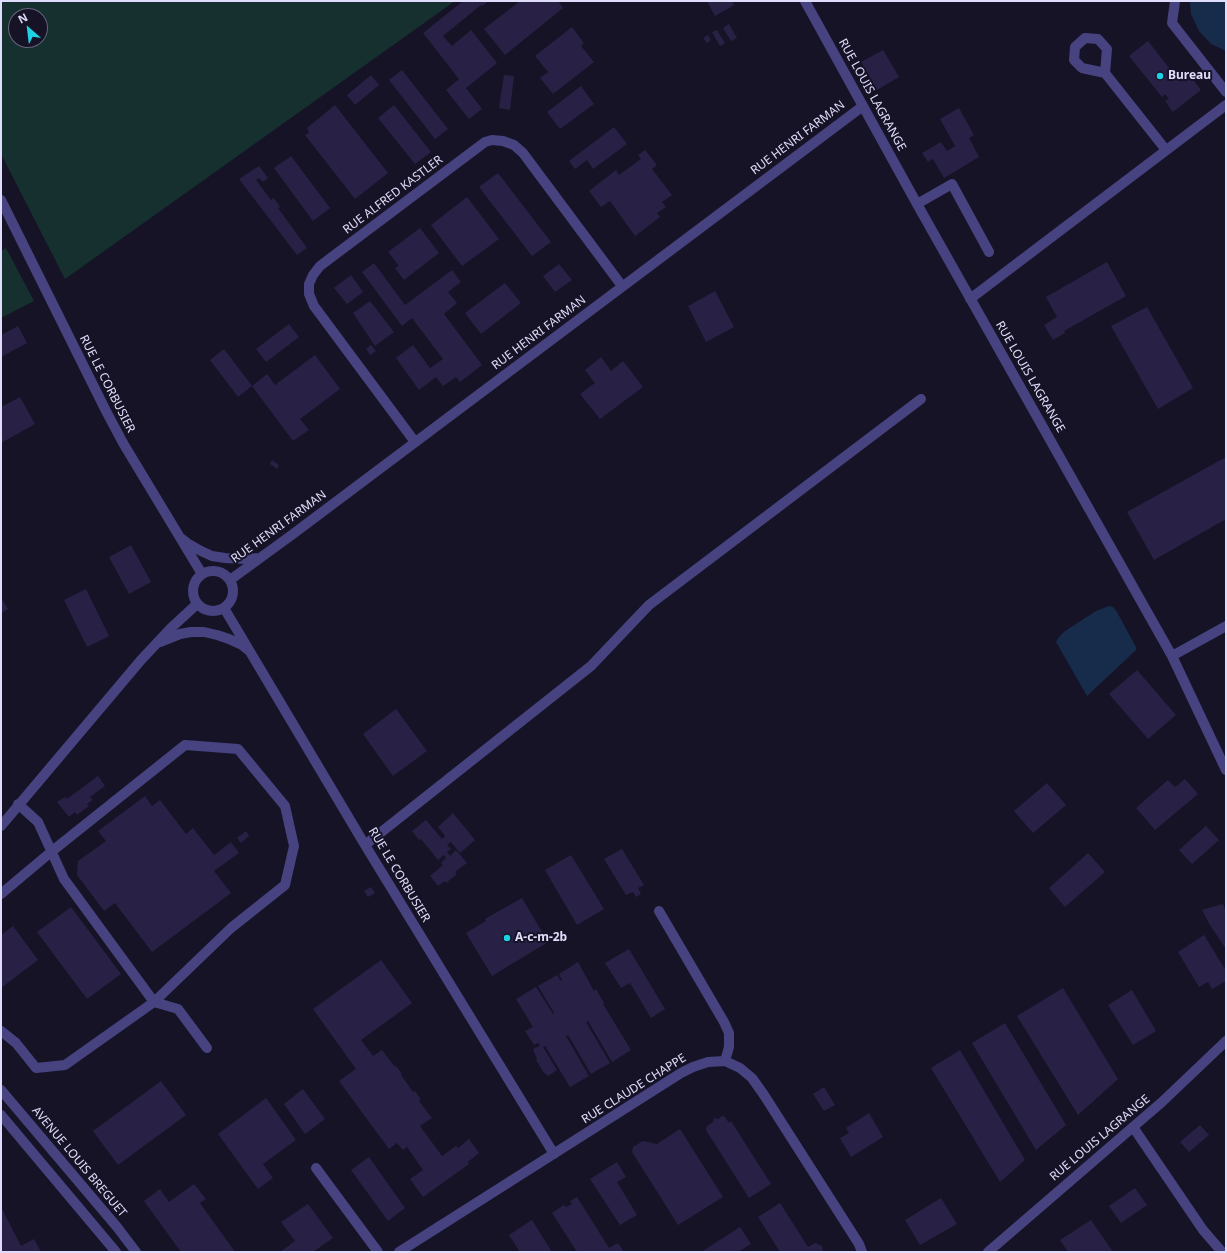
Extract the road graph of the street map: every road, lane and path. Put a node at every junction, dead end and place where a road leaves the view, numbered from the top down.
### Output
1 (805, 1) edge
2 (1175, 1) edge
3 (1105, 73) dead end
4 (1226, 92) edge
5 (1226, 105) edge
6 (863, 106) junction
7 (1166, 150) junction
8 (1, 200) edge
9 (917, 204) junction
10 (989, 252) dead end
11 (622, 286) junction
12 (970, 299) junction
13 (921, 399) dead end
14 (415, 442) junction
15 (179, 536) junction
16 (260, 558) junction
17 (202, 574) junction
18 (230, 580) junction
19 (197, 604) junction
20 (224, 608) junction
21 (1226, 626) edge
22 (157, 643) junction
23 (250, 651) junction
24 (1172, 656) junction
25 (1226, 770) edge
26 (18, 804) junction
27 (1, 826) edge
28 (365, 845) junction
29 (51, 852) junction
30 (1, 894) edge
31 (659, 911) dead end
32 (154, 1002) junction
33 (1, 1031) edge
34 (1226, 1040) edge
35 (206, 1048) dead end
36 (725, 1061) junction
37 (1, 1090) edge
38 (1, 1114) edge
39 (1133, 1127) junction
40 (554, 1154) junction
41 (316, 1168) dead end
42 (116, 1252) edge
43 (136, 1252) edge
44 (378, 1252) edge
45 (399, 1252) edge
46 (862, 1252) edge
47 (988, 1252) edge
48 (1222, 1252) edge

1 - 6 street, RUE LOUIS LAGRANGE
2 - 4 street
3 - 7 street
5 - 7 street
6 - 9 street, RUE LOUIS LAGRANGE
6 - 11 street, RUE HENRI FARMAN
7 - 12 street
8 - 15 street, RUE LE CORBUSIER
9 - 10 street
9 - 12 street, RUE LOUIS LAGRANGE
11 - 14 street, RUE HENRI FARMAN
11 - 14 street, RUE ALFRED KASTLER
12 - 24 street, RUE LOUIS LAGRANGE
13 - 28 street
14 - 16 street, RUE HENRI FARMAN
15 - 16 street
15 - 17 street, RUE LE CORBUSIER
16 - 18 street, RUE HENRI FARMAN
17 - 18 street
17 - 19 street
18 - 20 street
19 - 20 street
19 - 22 street
20 - 23 street, RUE LE CORBUSIER
21 - 24 street
22 - 23 street
22 - 26 street
23 - 28 street, RUE LE CORBUSIER
24 - 25 street, RUE LOUIS LAGRANGE
26 - 27 street
26 - 29 street
28 - 40 street, RUE LE CORBUSIER
29 - 30 street
29 - 32 street
29 - 32 street
31 - 36 street
32 - 33 street
32 - 35 street
34 - 39 street, RUE LOUIS LAGRANGE
36 - 40 street, RUE CLAUDE CHAPPE
36 - 46 street
37 - 43 street, AVENUE LOUIS BREGUET
38 - 42 street
39 - 47 street, RUE LOUIS LAGRANGE
39 - 48 street
40 - 45 street, RUE CLAUDE CHAPPE
41 - 44 street

